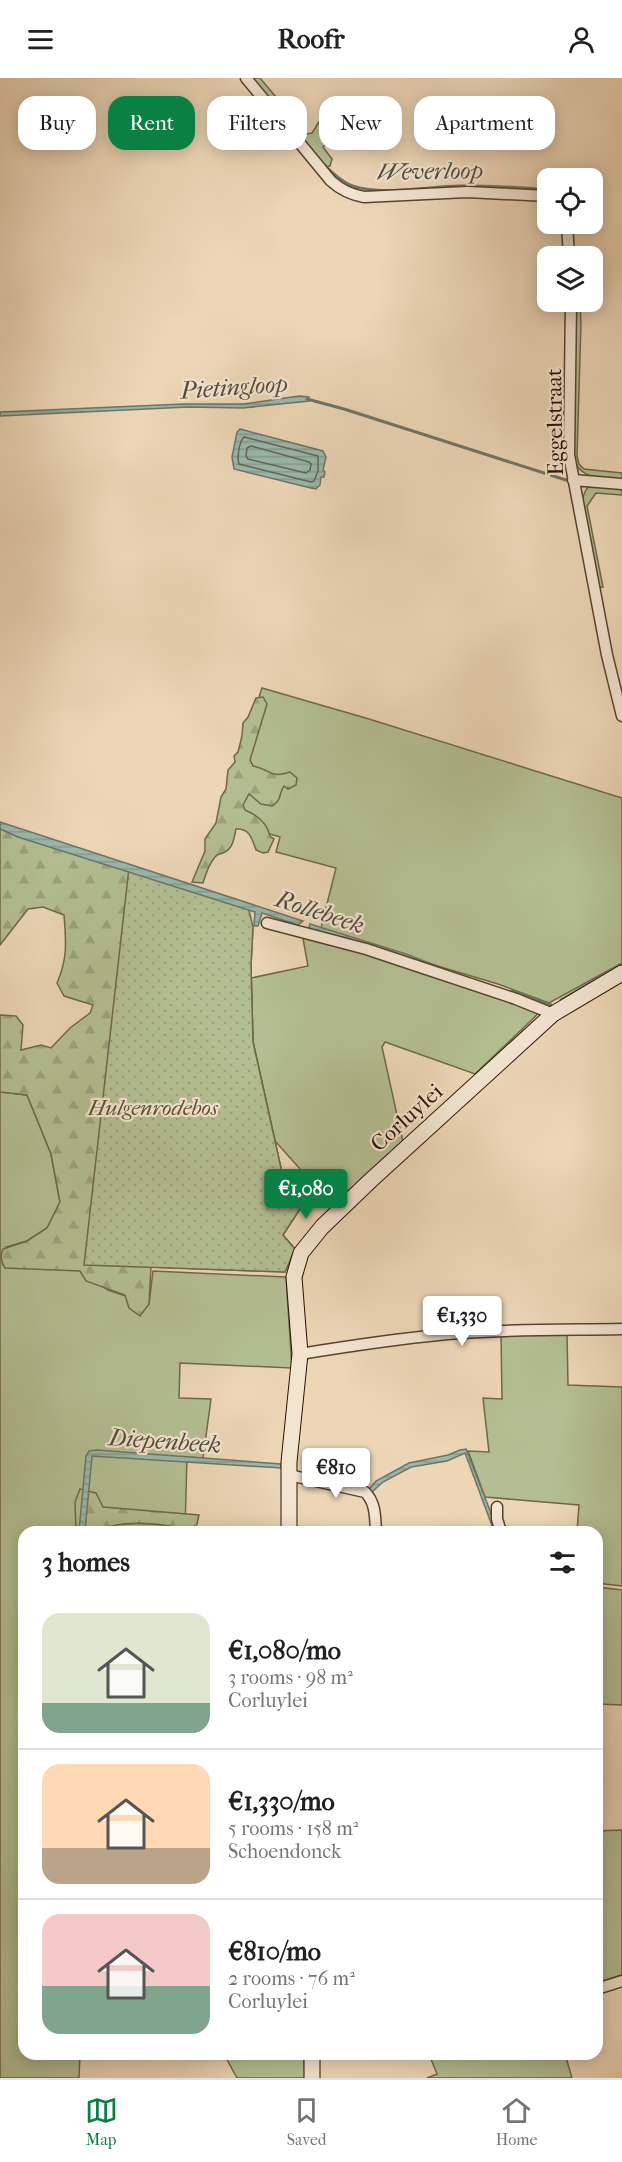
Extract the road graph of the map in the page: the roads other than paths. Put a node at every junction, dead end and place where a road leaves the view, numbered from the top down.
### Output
1 (246, 78) edge
2 (537, 195) edge
3 (572, 312) edge
4 (573, 480) junction
5 (622, 484) edge
6 (622, 716) edge
7 (267, 923) dead end
8 (622, 973) edge
9 (553, 1014) junction
10 (622, 1329) edge
11 (300, 1354) junction
12 (289, 1475) junction
13 (497, 1507) dead end
14 (289, 1526) edge
15 (375, 1526) edge
16 (499, 1526) edge
17 (622, 1981) edge
18 (603, 1987) edge
19 (312, 2060) edge
20 (312, 2078) edge

1 - 2 street
3 - 4 street, Eggelstraat
4 - 5 street
4 - 6 street, Eggelstraat
7 - 9 street
8 - 9 street, Corluylei
9 - 11 street, Corluylei
10 - 11 street
11 - 12 street, Corluylei
12 - 14 street, Corluylei
12 - 15 street
13 - 16 street
17 - 18 street
19 - 20 street

